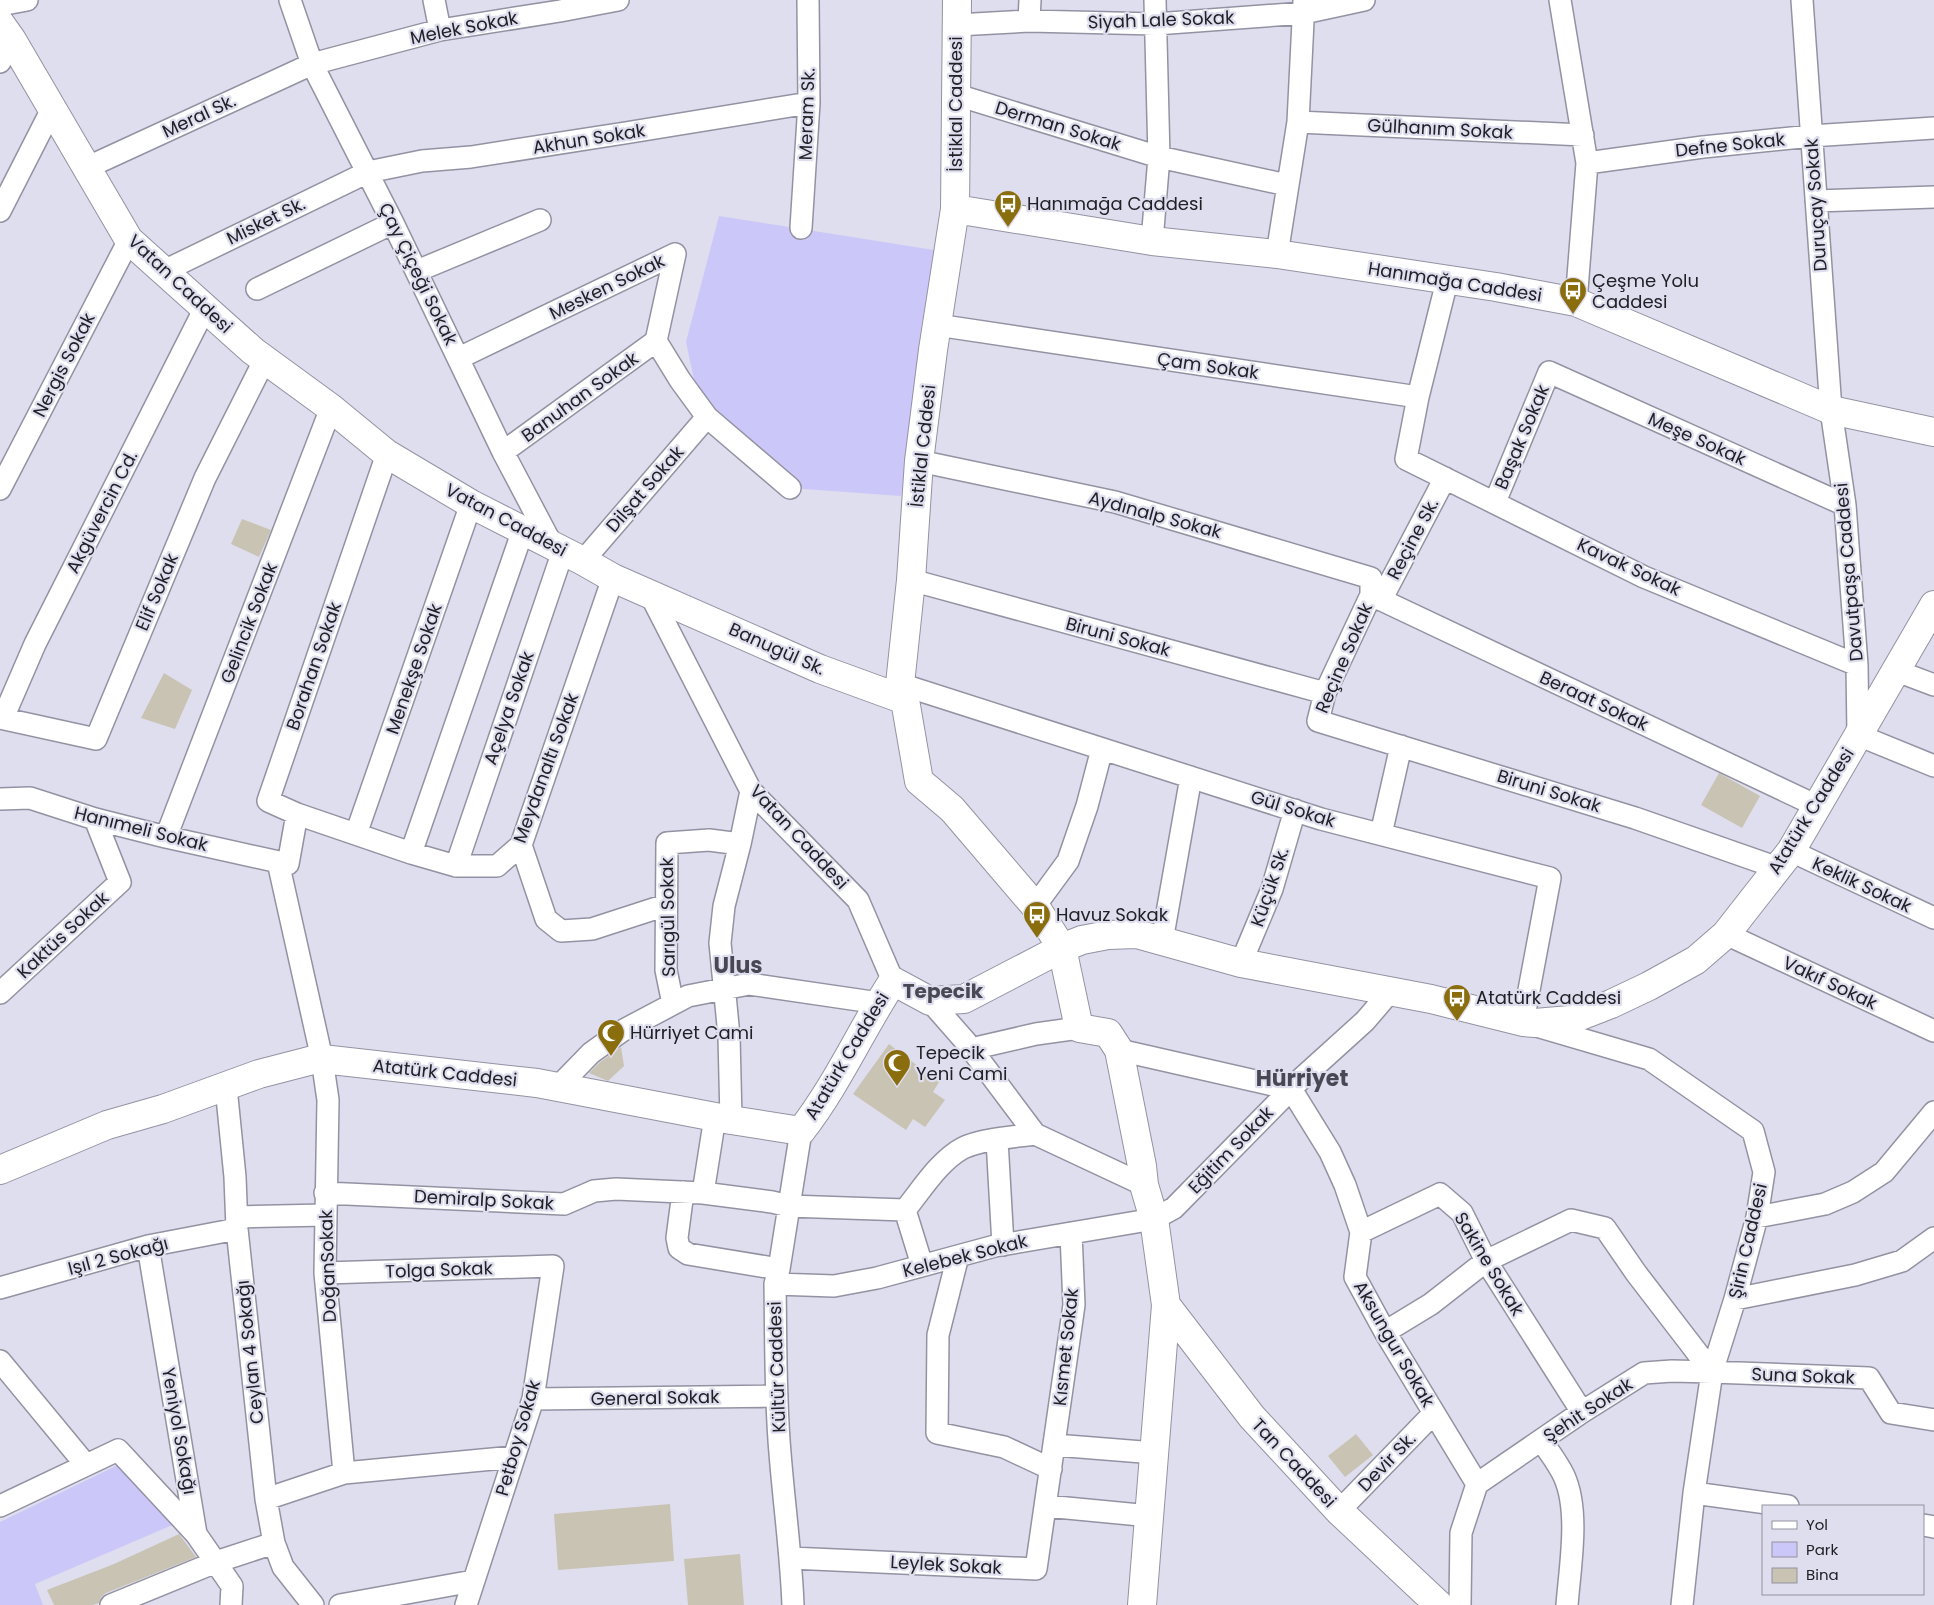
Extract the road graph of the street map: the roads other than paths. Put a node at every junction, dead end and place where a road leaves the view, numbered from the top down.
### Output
1 (27, 0) edge
2 (290, 0) edge
3 (434, 0) edge
4 (618, 0) edge
5 (808, 0) edge
6 (1155, 0) edge
7 (1364, 0) edge
8 (1560, 0) edge
9 (1802, 0) edge
10 (0, 5) edge
11 (1304, 7) edge
12 (1030, 10) edge
13 (957, 12) edge
14 (1156, 24) junction
15 (440, 30) junction
16 (4, 42) edge
17 (312, 64) junction
18 (957, 95) junction
19 (809, 103) junction
20 (52, 109) junction
21 (1298, 122) junction
22 (1934, 128) edge
23 (1583, 135) junction
24 (1811, 136) junction
25 (1159, 157) junction
26 (1587, 163) junction
27 (86, 168) junction
28 (368, 172) junction
29 (1287, 185) junction
30 (1934, 196) edge
31 (1816, 201) junction
32 (955, 209) junction
33 (0, 211) edge
34 (540, 220) dead end
35 (393, 223) junction
36 (801, 228) dead end
37 (129, 240) junction
38 (1152, 241) junction
39 (1277, 254) junction
40 (164, 271) junction
41 (417, 271) junction
42 (1447, 281) junction
43 (257, 289) dead end
44 (1576, 302) junction
45 (205, 308) junction
46 (937, 325) junction
47 (656, 341) junction
48 (265, 358) junction
49 (459, 358) junction
50 (1549, 372) joint
51 (1418, 397) junction
52 (331, 408) junction
53 (1831, 410) junction
54 (707, 417) junction
55 (1934, 432) edge
56 (503, 452) junction
57 (387, 454) junction
58 (920, 461) junction
59 (1445, 478) junction
60 (790, 488) dead end
61 (0, 489) edge
62 (1495, 502) junction
63 (471, 504) junction
64 (1845, 505) junction
65 (523, 530) junction
66 (566, 552) junction
67 (613, 578) junction
68 (911, 580) junction
69 (650, 594) junction
70 (1376, 598) junction
71 (1934, 605) edge
72 (1857, 665) junction
73 (1897, 671) junction
74 (1934, 685) edge
75 (903, 692) junction
76 (1325, 693) junction
77 (2, 718) edge
78 (1318, 721) joint
79 (1858, 735) junction
80 (1401, 746) junction
81 (1102, 749) junction
82 (1934, 766) edge
83 (1191, 777) junction
84 (751, 791) junction
85 (2, 801) edge
86 (1817, 806) junction
87 (1295, 810) junction
88 (297, 814) junction
89 (94, 819) junction
90 (356, 834) junction
91 (1381, 834) junction
92 (166, 837) junction
93 (740, 844) junction
94 (521, 845) junction
95 (411, 853) junction
96 (1784, 860) junction
97 (283, 863) junction
98 (456, 866) junction
99 (666, 905) junction
100 (1035, 906) junction
101 (1934, 918) edge
102 (1726, 934) junction
103 (1162, 941) junction
104 (1062, 948) junction
105 (1242, 963) junction
106 (724, 988) junction
107 (886, 992) junction
108 (0, 993) edge
109 (1389, 993) junction
110 (930, 1001) junction
111 (673, 1004) junction
112 (1522, 1022) junction
113 (1079, 1028) junction
114 (1934, 1031) edge
115 (971, 1048) junction
116 (1119, 1050) junction
117 (322, 1060) junction
118 (226, 1087) junction
119 (558, 1087) junction
120 (1291, 1089) junction
121 (1934, 1112) edge
122 (723, 1118) junction
123 (801, 1131) junction
124 (1035, 1134) junction
125 (997, 1140) junction
126 (0, 1170) edge
127 (1144, 1184) junction
128 (325, 1193) junction
129 (693, 1193) junction
130 (789, 1206) junction
131 (906, 1210) junction
132 (325, 1215) junction
133 (1757, 1217) junction
134 (1154, 1219) junction
135 (237, 1223) junction
136 (1361, 1232) junction
137 (1071, 1233) junction
138 (1934, 1238) edge
139 (1003, 1245) junction
140 (148, 1246) junction
141 (958, 1256) junction
142 (1486, 1261) junction
143 (553, 1266) joint
144 (922, 1266) junction
145 (325, 1273) junction
146 (777, 1277) junction
147 (0, 1288) edge
148 (1735, 1299) junction
149 (1166, 1305) junction
150 (1385, 1332) junction
151 (0, 1361) edge
152 (1712, 1372) junction
153 (777, 1396) junction
154 (533, 1399) junction
155 (1582, 1412) junction
156 (1434, 1413) junction
157 (1934, 1420) edge
158 (1541, 1440) junction
159 (1154, 1454) junction
160 (514, 1457) junction
161 (1053, 1458) junction
162 (86, 1466) junction
163 (344, 1473) junction
164 (1477, 1484) junction
165 (1694, 1493) junction
166 (266, 1499) junction
167 (1781, 1505) edge
168 (0, 1506) edge
169 (1046, 1506) junction
170 (1339, 1511) junction
171 (1149, 1519) junction
172 (196, 1534) junction
173 (274, 1543) junction
174 (791, 1558) junction
175 (216, 1562) junction
176 (473, 1581) junction
177 (111, 1605) edge
178 (230, 1605) edge
179 (314, 1605) edge
180 (340, 1605) edge
181 (466, 1605) edge
182 (793, 1605) edge
183 (1142, 1605) edge
184 (1153, 1605) edge
185 (1439, 1605) edge
186 (1460, 1605) edge
187 (1567, 1605) edge
188 (1682, 1605) edge

1 - 10 street
2 - 17 street, Çay Çiçeği Sokak
3 - 15 street
4 - 15 street, Melek Sokak
5 - 19 street, Meram Sk.
6 - 14 street
7 - 11 street, Siyah Lale Sokak
8 - 23 street
9 - 24 street, Duruçay Sokak
11 - 14 street, Siyah Lale Sokak
11 - 21 street
12 - 13 street, Siyah Lale Sokak
12 - 14 street, Siyah Lale Sokak
13 - 18 main road, İstiklal Caddesi
14 - 25 street
15 - 17 street, Melek Sokak
16 - 20 main road, Vatan Caddesi
17 - 27 street, Meral Sk.
17 - 28 street, Çay Çiçeği Sokak
18 - 25 street, Derman Sokak
18 - 32 main road, İstiklal Caddesi
19 - 28 street, Akhun Sokak
19 - 36 street, Meram Sk.
20 - 27 main road, Vatan Caddesi
20 - 33 street
21 - 23 street, Gülhanım Sokak
21 - 29 street
22 - 24 street, Defne Sokak
23 - 26 street
24 - 26 street, Defne Sokak
24 - 31 street, Duruçay Sokak
25 - 29 street
25 - 38 street
26 - 44 street
27 - 37 main road, Vatan Caddesi
28 - 35 street, Çay Çiçeği Sokak
28 - 40 street, Misket Sk.
29 - 39 street
30 - 31 street
31 - 53 street, Duruçay Sokak
32 - 38 main road, Hanımağa Caddesi
32 - 46 main road, İstiklal Cddesi
34 - 41 street
35 - 41 street, Çay Çiçeği Sokak
35 - 43 street
37 - 40 main road, Vatan Caddesi
37 - 61 street, Nergis Sokak
38 - 39 main road, Hanımağa Caddesi
39 - 42 main road, Hanımağa Caddesi
40 - 45 main road, Vatan Caddesi
41 - 49 street, Çay Çiçeği Sokak
42 - 44 main road, Hanımağa Caddesi
42 - 51 street
44 - 53 main road, Hanımağa Caddesi
45 - 48 main road, Vatan Caddesi
45 - 77 street, Akgüvercin Cd.
46 - 51 street, Çam Sokak
46 - 58 main road, İstiklal Cddesi
47 - 49 street, Mesken Sokak
47 - 54 street
47 - 56 street, Banuhan Sokak
48 - 52 main road, Vatan Caddesi
48 - 77 street, Elif Sokak
49 - 56 street, Çay Çiçeği Sokak
50 - 62 street, Başak Sokak
50 - 64 street, Meşe Sokak
51 - 59 street, Kavak Sokak
52 - 57 main road, Vatan Caddesi
52 - 92 street, Gelincik Sokak
53 - 55 main road, Hanımağa Caddesi
53 - 64 street, Davutpaşa Caddesi
54 - 60 street
54 - 66 street, Dilşat Sokak
56 - 66 street, Çay Çiçeği Sokak
57 - 63 main road, Vatan Caddesi
57 - 88 street, Borahan Sokak
58 - 68 main road, İstiklal Cddesi
58 - 70 street, Aydınalp Sokak
59 - 62 street, Kavak Sokak
59 - 70 street, Reçine Sk.
62 - 72 street, Kavak Sokak
63 - 65 main road, Vatan Caddesi
63 - 90 street, Menekşe Sokak
64 - 72 street, Davutpaşa Caddesi
65 - 66 main road, Vatan Caddesi
65 - 95 street
66 - 67 main road, Vatan Caddesi
66 - 98 street, Açelya Sokak
67 - 69 main road, Vatan Caddesi
67 - 94 street, Meydanaltı Sokak
68 - 75 main road, İstiklal Cddesi
68 - 76 street, Biruni Sokak
69 - 75 main road, Banugül Sk.
69 - 84 street, Vatan Caddesi
70 - 76 street, Reçine Sokak
70 - 86 street, Beraat Sokak
71 - 73 main road, Atatürk Caddesi
72 - 79 street, Davutpaşa Caddesi
73 - 74 street
73 - 79 main road, Atatürk Caddesi
75 - 81 street, Gül Sokak
75 - 100 main road, İstiklal Cddesi
76 - 78 street, Reçine Sokak
78 - 80 street, Biruni Sokak
79 - 82 street
79 - 86 main road, Atatürk Caddesi
80 - 91 street
80 - 96 street, Biruni Sokak
81 - 83 street, Gül Sokak
81 - 100 street
83 - 87 street, Gül Sokak
83 - 103 street
84 - 93 street
84 - 107 street, Vatan Caddesi
85 - 89 street, Hanımeli Sokak
86 - 96 main road, Atatürk Caddesi
87 - 91 street, Gül Sokak
87 - 105 street, Küçük Sk.
88 - 90 street, Meydanaltı Sokak
88 - 97 street
89 - 92 street, Hanımeli Sokak
89 - 108 street, Kaktüs Sokak
90 - 95 street, Meydanaltı Sokak
91 - 112 street, Gül Sokak
92 - 97 street, Hanımeli Sokak
93 - 99 street, Sarıgül Sokak
93 - 106 street
94 - 98 street, Meydanaltı Sokak
94 - 99 street
95 - 98 street, Meydanaltı Sokak
96 - 101 street, Keklik Sokak
96 - 102 main road, Atatürk Caddesi
97 - 117 street
99 - 111 street, Sarıgül Sokak
100 - 104 main road, İstiklal Cddesi
102 - 112 main road, Atatürk Caddesi
102 - 114 street, Vakıf Sokak
103 - 104 main road, Atatürk Caddesi
103 - 105 main road, Atatürk Caddesi
104 - 110 main road, Atatürk Caddesi
104 - 113 main road
105 - 109 main road, Atatürk Caddesi
106 - 107 street
106 - 111 street
106 - 122 street
107 - 110 main road, Atatürk Caddesi
107 - 123 main road, Atatürk Caddesi
109 - 112 main road, Atatürk Caddesi
109 - 120 street, Eğitim Sokak
110 - 115 street
111 - 119 street
112 - 133 street, Şirin Caddesi
113 - 115 street
113 - 116 main road
115 - 124 street
116 - 120 street
116 - 127 main road
117 - 118 main road, Atatürk Caddesi
117 - 119 main road, Atatürk Caddesi
117 - 128 street, DoğanSokak
118 - 126 main road, Atatürk Caddesi
118 - 135 street, Ceylan 4 Sokağı
119 - 122 main road, Atatürk Caddesi
120 - 134 street, Eğitim Sokak
120 - 136 street, Aksungur Sokak
121 - 133 street
122 - 123 main road, Atatürk Caddesi
122 - 129 street
123 - 130 street, Kültür Caddesi
124 - 125 street
124 - 127 street
125 - 131 street
125 - 139 street
127 - 134 main road
128 - 129 street, Demiralp Sokak
128 - 132 street, DoğanSokak
129 - 130 street, Demiralp Sokak
129 - 146 street, Kelebek Sokak
130 - 131 street, Demiralp Sokak
130 - 146 street, Kültür Caddesi
131 - 144 street
132 - 135 street, Işıl 2 Sokağı
132 - 145 street, DoğanSokak
133 - 148 street, Şirin Caddesi
134 - 137 street, Kelebek Sokak
134 - 149 main road
135 - 140 street, Işıl 2 Sokağı
135 - 166 street, Ceylan 4 Sokağı
136 - 142 street, Sakine Sokak
136 - 150 street, Aksungur Sokak
137 - 139 street, Kelebek Sokak
137 - 161 street, Kısmet Sokak
138 - 148 street
139 - 141 street, Kelebek Sokak
140 - 147 street, Işıl 2 Sokağı
140 - 172 street, Yeniyol Sokağı
141 - 144 street, Kelebek Sokak
141 - 161 street
142 - 150 street
142 - 152 street
142 - 155 street, Sakine Sokak
143 - 145 street, Tolga Sokak
143 - 154 street, Petboy Sokak
144 - 146 street, Kelebek Sokak
145 - 163 street, DoğanSokak
146 - 153 street, Kültür Caddesi
148 - 152 street, Şirin Caddesi
149 - 159 main road
149 - 170 main road, Tan Caddesi
150 - 156 street, Aksungur Sokak
151 - 162 street
152 - 155 street, Şehit Sokak
152 - 157 street, Suna Sokak
152 - 165 street, Şirin Caddesi
153 - 154 street, General Sokak
153 - 174 street, Kültür Caddesi
154 - 160 street, Petboy Sokak
155 - 158 street, Şehit Sokak
156 - 164 street, Aksungur Sokak
156 - 170 street, Devir Sk.
158 - 164 street, Şehit Sokak
158 - 187 street
159 - 161 street
159 - 171 main road
160 - 163 street
160 - 176 street, Petboy Sokak
161 - 169 street, Kısmet Sokak
162 - 168 street
162 - 172 street
163 - 166 street
164 - 186 street
165 - 167 street
165 - 188 street, Şirin Caddesi
166 - 173 street, Ceylan 4 Sokağı
169 - 171 street
169 - 174 street, Leylek Sokak
170 - 185 main road, Tan Caddesi
171 - 183 main road
171 - 184 main road
172 - 175 street, Yeniyol Sokağı
173 - 175 street
173 - 179 street, Ceylan 4 Sokağı
174 - 182 street, Kültür Caddesi
175 - 177 street
175 - 178 street, Yeniyol Sokağı
176 - 180 street
176 - 181 street, Petboy Sokak

